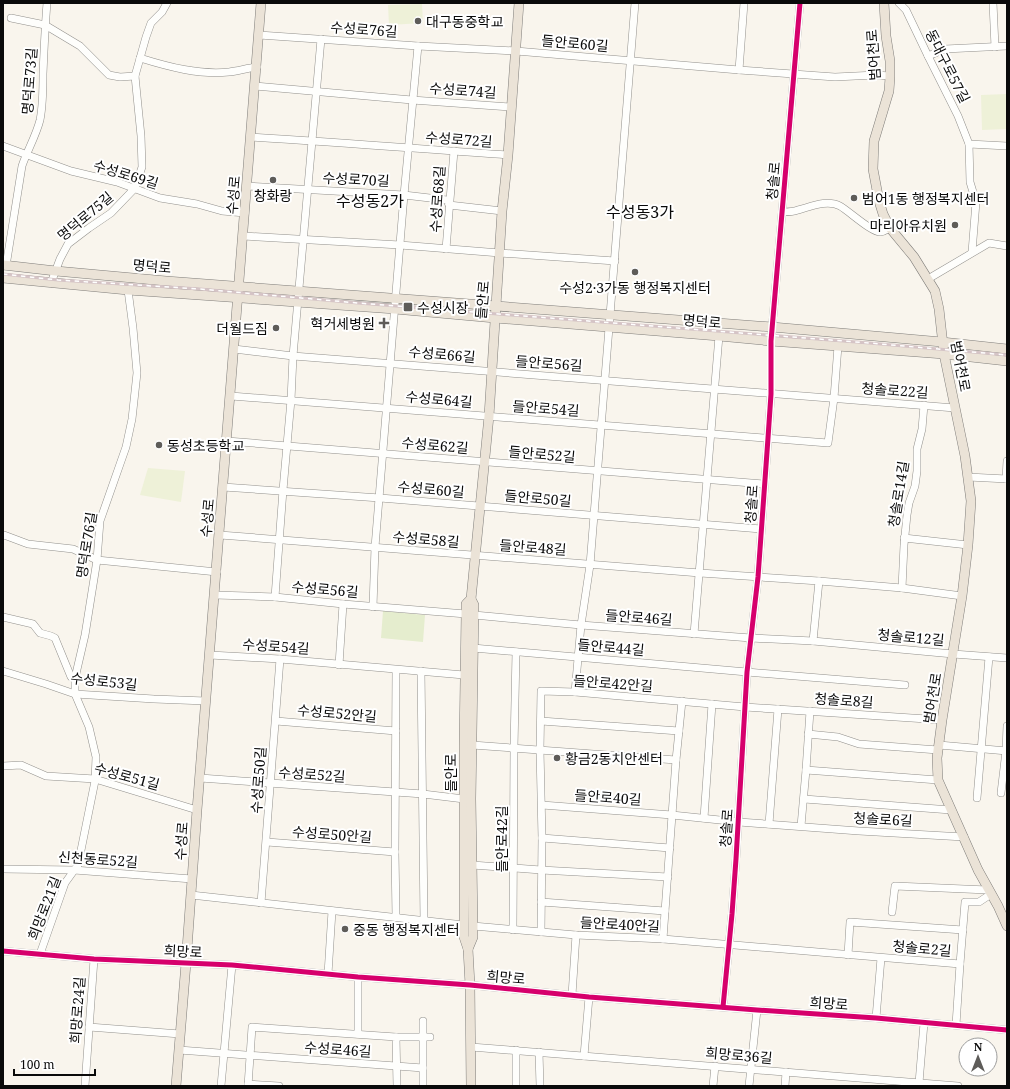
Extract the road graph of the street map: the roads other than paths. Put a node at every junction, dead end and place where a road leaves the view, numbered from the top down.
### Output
1 (47, 3) edge
2 (167, 3) edge
3 (261, 3) edge
4 (519, 3) edge
5 (635, 3) edge
6 (744, 3) edge
7 (800, 3) edge
8 (884, 3) edge
9 (899, 3) edge
10 (992, 3) edge
11 (11, 18) dead end
12 (45, 25) junction
13 (260, 35) junction
14 (321, 39) junction
15 (418, 46) junction
16 (1007, 46) edge
17 (995, 47) junction
18 (516, 51) junction
19 (928, 56) junction
20 (140, 58) junction
21 (631, 61) junction
22 (257, 67) junction
23 (739, 70) junction
24 (794, 74) junction
25 (135, 76) junction
26 (890, 76) junction
27 (255, 86) junction
28 (316, 91) junction
29 (412, 100) junction
30 (511, 107) junction
31 (251, 137) junction
32 (312, 140) junction
33 (970, 144) junction
34 (3, 146) edge
35 (1007, 146) edge
36 (409, 148) junction
37 (454, 152) junction
38 (26, 154) junction
39 (508, 155) junction
40 (247, 186) junction
41 (135, 188) junction
42 (307, 190) junction
43 (404, 195) junction
44 (449, 205) junction
45 (502, 211) junction
46 (782, 212) junction
47 (245, 213) junction
48 (890, 228) junction
49 (243, 236) junction
50 (304, 240) junction
51 (400, 245) junction
52 (1007, 246) edge
53 (446, 249) junction
54 (972, 252) junction
55 (500, 254) junction
56 (615, 260) junction
57 (4, 266) edge
58 (56, 271) junction
59 (3, 278) edge
60 (928, 279) junction
61 (51, 283) junction
62 (239, 287) junction
63 (128, 290) junction
64 (299, 291) junction
65 (238, 298) junction
66 (396, 299) junction
67 (298, 302) junction
68 (496, 306) junction
69 (395, 309) junction
70 (610, 315) junction
71 (495, 318) junction
72 (609, 327) junction
73 (772, 327) junction
74 (719, 336) junction
75 (771, 341) junction
76 (942, 342) junction
77 (838, 346) junction
78 (234, 349) junction
79 (1007, 349) edge
80 (944, 354) junction
81 (293, 356) junction
82 (1007, 361) edge
83 (390, 363) junction
84 (492, 372) junction
85 (605, 381) junction
86 (714, 389) junction
87 (771, 394) junction
88 (231, 396) junction
89 (834, 398) junction
90 (291, 400) junction
91 (924, 405) junction
92 (387, 408) junction
93 (955, 408) junction
94 (489, 416) junction
95 (601, 425) junction
96 (711, 434) junction
97 (768, 438) junction
98 (227, 441) junction
99 (286, 446) junction
100 (383, 453) junction
101 (1007, 461) edge
102 (484, 462) junction
103 (597, 471) junction
104 (968, 477) junction
105 (1006, 479) edge
106 (707, 480) junction
107 (764, 484) junction
108 (223, 487) junction
109 (283, 490) junction
110 (380, 498) junction
111 (480, 506) junction
112 (594, 515) junction
113 (704, 524) junction
114 (761, 529) junction
115 (220, 535) junction
116 (3, 536) edge
117 (904, 538) junction
118 (279, 540) junction
119 (968, 545) junction
120 (375, 547) junction
121 (475, 556) junction
122 (97, 560) junction
123 (590, 565) junction
124 (217, 572) junction
125 (700, 573) junction
126 (758, 577) junction
127 (819, 581) junction
128 (902, 588) junction
129 (215, 595) junction
130 (962, 596) junction
131 (275, 597) junction
132 (343, 604) junction
133 (373, 607) junction
134 (470, 614) junction
135 (3, 617) edge
136 (581, 625) junction
137 (694, 634) junction
138 (750, 638) junction
139 (813, 641) junction
140 (473, 648) junction
141 (516, 652) junction
142 (953, 654) junction
143 (210, 655) junction
144 (579, 657) junction
145 (989, 657) junction
146 (1007, 658) edge
147 (280, 659) junction
148 (339, 665) junction
149 (396, 670) junction
150 (3, 671) edge
151 (421, 671) junction
152 (747, 672) junction
153 (464, 675) junction
154 (75, 678) junction
155 (905, 685) dead end
156 (575, 692) junction
157 (75, 694) junction
158 (206, 701) junction
159 (682, 701) junction
160 (712, 704) junction
161 (745, 707) junction
162 (778, 709) junction
163 (810, 711) junction
164 (942, 720) junction
165 (276, 721) junction
166 (541, 721) junction
167 (1007, 726) edge
168 (396, 731) junction
169 (679, 731) junction
170 (808, 734) junction
171 (472, 745) junction
172 (514, 748) junction
173 (938, 748) junction
174 (982, 749) junction
175 (540, 750) junction
176 (1006, 751) edge
177 (676, 760) junction
178 (3, 766) edge
179 (806, 770) junction
180 (200, 778) junction
181 (95, 779) junction
182 (938, 780) junction
183 (271, 784) junction
184 (396, 793) junction
185 (1001, 793) dead end
186 (423, 794) junction
187 (977, 798) dead end
188 (464, 799) junction
189 (804, 799) junction
190 (542, 805) junction
191 (197, 810) junction
192 (951, 810) junction
193 (672, 815) junction
194 (704, 818) junction
195 (739, 822) junction
196 (769, 824) junction
197 (801, 826) junction
198 (964, 837) junction
199 (542, 838) junction
200 (267, 842) junction
201 (670, 848) junction
202 (395, 852) junction
203 (472, 865) junction
204 (514, 868) junction
205 (3, 869) edge
206 (74, 870) junction
207 (541, 870) junction
208 (668, 876) junction
209 (192, 879) junction
210 (990, 892) junction
211 (191, 895) junction
212 (541, 902) junction
213 (261, 903) junction
214 (332, 911) junction
215 (665, 911) junction
216 (892, 912) dead end
217 (396, 918) junction
218 (424, 920) junction
219 (469, 925) junction
220 (1007, 926) edge
221 (513, 930) junction
222 (963, 930) junction
223 (541, 932) junction
224 (576, 935) junction
225 (663, 939) junction
226 (729, 945) junction
227 (3, 951) edge
228 (40, 954) junction
229 (848, 955) junction
230 (881, 958) junction
231 (94, 959) junction
232 (186, 963) junction
233 (960, 964) junction
234 (232, 965) junction
235 (328, 974) junction
236 (358, 977) junction
237 (470, 986) junction
238 (572, 995) junction
239 (589, 997) junction
240 (723, 1008) junction
241 (757, 1010) junction
242 (876, 1018) junction
243 (423, 1021) dead end
244 (924, 1022) junction
245 (956, 1025) junction
246 (89, 1027) junction
247 (1007, 1030) edge
248 (180, 1034) junction
249 (358, 1034) junction
250 (396, 1037) junction
251 (426, 1037) junction
252 (471, 1047) junction
253 (179, 1050) junction
254 (516, 1050) junction
255 (539, 1052) junction
256 (223, 1054) junction
257 (250, 1056) junction
258 (584, 1056) junction
259 (396, 1066) junction
260 (715, 1066) junction
261 (423, 1068) junction
262 (750, 1069) junction
263 (786, 1072) junction
264 (919, 1083) junction
265 (248, 1085) edge
266 (85, 1086) edge
267 (176, 1086) edge
268 (221, 1086) edge
269 (279, 1086) edge
270 (396, 1086) edge
271 (423, 1086) edge
272 (471, 1086) edge
273 (516, 1086) edge
274 (540, 1086) edge
275 (713, 1086) edge
276 (749, 1086) edge
277 (785, 1086) edge
278 (950, 1086) edge
279 (958, 1086) edge

1 - 12 street, 명덕로73길
2 - 20 street
3 - 13 main road, 수성로
4 - 18 main road, 들안로
5 - 21 street
6 - 23 street
7 - 24 street, 청솔로
8 - 26 main road, 범어천로
9 - 19 street, 동대구로57길
10 - 17 street
11 - 12 street
12 - 25 street
12 - 38 street, 명덕로73길
13 - 14 street, 수성로76길
13 - 22 main road, 수성로
14 - 15 street, 수성로76길
14 - 28 street
15 - 18 street, 수성로76길
15 - 29 street, 수성로74길
16 - 17 street
17 - 19 street
18 - 21 street, 들안로60길
18 - 30 main road, 들안로
19 - 33 street, 동대구로57길
20 - 22 street
20 - 25 street
21 - 23 street, 들안로60길
21 - 56 street
22 - 27 main road, 수성로
23 - 24 street, 들안로60길
24 - 26 street, 들안로60길
24 - 46 street, 청솔로
25 - 41 street, 명덕로75길
26 - 48 main road, 범어천로
27 - 28 street, 수성로74길
27 - 31 main road, 수성로
28 - 29 street, 수성로74길
28 - 32 street
29 - 30 street, 수성로74길
29 - 36 street, 수성로72길
30 - 39 main road, 들안로
31 - 32 street, 수성로72길
31 - 40 main road, 수성로
32 - 36 street, 수성로72길
32 - 42 street, 수성로70길
33 - 35 street
33 - 54 street, 동대구로57길
34 - 38 street, 수성로69길
36 - 37 street, 수성로72길
36 - 43 street, 수성로70길
37 - 39 street, 수성로72길
37 - 44 street, 수성로68길
38 - 41 street, 수성로69길
38 - 57 street, 명덕로73길
39 - 45 main road, 들안로
40 - 42 street, 수성로70길
40 - 47 main road, 수성로
41 - 47 street, 수성로69길
41 - 58 street, 명덕로75길
42 - 43 street, 수성로70길
42 - 50 street
43 - 44 street, 수성로70길
43 - 51 street
44 - 45 street
44 - 53 street, 수성로68길
45 - 55 main road, 들안로
46 - 48 street
46 - 73 street, 청솔로
47 - 49 main road, 수성로
48 - 60 main road, 범어천로
49 - 50 street, 수성로68길
49 - 62 main road, 수성로
50 - 51 street, 수성로68길
50 - 64 street
51 - 53 street, 수성로68길
51 - 66 street
52 - 54 street
53 - 55 street, 수성로68길
54 - 60 street
55 - 56 street, 수성로68길
55 - 68 main road, 들안로
56 - 70 street
57 - 58 main road, 명덕로
58 - 61 street, 명덕로75길
58 - 62 main road, 명덕로
59 - 61 main road, 명덕로
60 - 76 main road, 범어천로
61 - 63 main road, 명덕로
62 - 64 main road, 명덕로
62 - 65 main road, 수성로
63 - 65 main road, 명덕로
63 - 122 street, 명덕로76길
64 - 66 main road, 명덕로
64 - 67 street
65 - 67 main road, 명덕로
65 - 78 main road, 수성로
66 - 68 main road, 명덕로
66 - 69 street
67 - 69 main road, 명덕로
67 - 81 street
68 - 70 main road, 명덕로
68 - 71 main road, 들안로
69 - 71 main road, 명덕로
69 - 83 street, 수성로66길
70 - 72 street
70 - 73 main road, 명덕로
71 - 72 main road, 명덕로
71 - 84 main road, 들안로
72 - 74 main road, 명덕로
72 - 85 street
73 - 75 street, 청솔로
73 - 76 main road, 명덕로
74 - 75 main road, 명덕로
74 - 86 street
75 - 77 main road, 명덕로
75 - 87 street, 청솔로
76 - 79 main road, 명덕로
76 - 80 main road, 범어천로
77 - 80 main road, 명덕로
77 - 89 street
78 - 81 street, 수성로66길
78 - 88 main road, 수성로
80 - 82 main road, 명덕로
80 - 93 main road, 범어천로
81 - 83 street, 수성로66길
81 - 90 street
83 - 84 street, 수성로66길
83 - 92 street, 수성로64길
84 - 85 street, 들안로56길
84 - 94 main road, 들안로
85 - 86 street, 들안로56길
85 - 95 street
86 - 87 street, 들안로56길
86 - 96 street
87 - 89 street, 청솔로22길
87 - 97 street, 청솔로
88 - 90 street, 수성로64길
88 - 98 main road, 수성로
89 - 91 street, 청솔로22길
89 - 97 street, 들안로54길
90 - 92 street, 수성로64길
90 - 99 street
91 - 93 street, 청솔로22길
91 - 117 street, 청솔로14길
92 - 94 street, 수성로64길
92 - 100 street, 수성로62길
93 - 104 main road, 범어천로
94 - 95 street, 들안로54길
94 - 102 main road, 들안로
95 - 96 street, 들안로54길
95 - 103 street
96 - 97 street, 들안로54길
96 - 106 street
97 - 107 street, 청솔로
98 - 99 street, 수성로62길
98 - 108 main road, 수성로
99 - 100 street, 수성로62길
99 - 109 street
100 - 102 street, 수성로62길
100 - 110 street, 수성로60길
101 - 105 street
102 - 103 street, 들안로52길
102 - 111 main road, 들안로
103 - 106 street, 들안로52길
103 - 112 street
104 - 105 street
104 - 119 main road, 범어천로
106 - 107 street, 들안로52길
106 - 113 street
107 - 114 street, 청솔로
108 - 109 street, 수성로60길
108 - 115 main road, 수성로
109 - 110 street, 수성로60길
109 - 118 street
110 - 111 street, 수성로60길
110 - 120 street, 수성로58길
111 - 112 street, 들안로50길
111 - 121 main road, 들안로
112 - 113 street, 들안로50길
112 - 123 street
113 - 114 street, 들안로50길
113 - 125 street
114 - 126 street, 청솔로
115 - 118 street, 수성로58길
115 - 124 main road, 수성로
116 - 122 street
117 - 119 street
117 - 128 street, 청솔로14길
118 - 120 street, 수성로58길
118 - 131 street, 수성로56길
119 - 130 main road, 범어천로
120 - 121 street, 수성로58길
120 - 133 street, 수성로56길
121 - 123 street, 들안로48길
121 - 134 main road, 들안로
122 - 124 street
122 - 154 street, 명덕로76길
123 - 125 street, 들안로48길
123 - 136 street
124 - 129 main road, 수성로
125 - 126 street, 들안로48길
125 - 137 street
126 - 127 street
126 - 138 street, 청솔로
127 - 128 street
127 - 139 street
128 - 130 street
129 - 131 street, 수성로56길
129 - 143 main road, 수성로
130 - 142 main road, 범어천로
131 - 132 street, 수성로56길
132 - 133 street, 수성로56길
132 - 148 street
133 - 134 street, 수성로56길
134 - 136 street, 들안로46길
134 - 140 main road, 들안로
134 - 153 main road, 들안로
135 - 154 street
136 - 137 street, 들안로46길
136 - 144 street
137 - 138 street, 들안로46길
138 - 139 street, 청솔로12길
138 - 152 street, 청솔로
139 - 142 street, 청솔로12길
140 - 141 street, 들안로44길
140 - 171 main road, 들안로
141 - 144 street, 들안로44길
141 - 172 street, 들안로42길
142 - 145 street, 청솔로12길
142 - 164 main road, 범어천로
143 - 147 street, 수성로54길
143 - 158 main road, 수성로
144 - 152 street, 들안로44길
144 - 156 street
145 - 146 street, 청솔로12길
145 - 174 street
147 - 148 street, 수성로54길
147 - 165 street, 수성로50길
148 - 149 street, 수성로54길
149 - 151 street, 수성로54길
149 - 168 street, 수성로52안길
150 - 157 street, 수성로53길
151 - 153 street, 수성로54길
151 - 186 street
152 - 155 street
152 - 161 street, 청솔로
153 - 188 main road, 들안로
154 - 157 street, 명덕로76길
156 - 159 street, 들안로42안길
156 - 166 street, 들안로42안길
157 - 158 street, 수성로53길
157 - 181 street, 명덕로76길
158 - 180 main road, 수성로
159 - 160 street, 들안로42안길
159 - 169 street
160 - 161 street, 들안로42안길
160 - 194 street
161 - 162 street, 청솔로8길
161 - 195 street, 청솔로
162 - 163 street, 청솔로8길
162 - 196 street
163 - 164 street, 청솔로8길
163 - 170 street
164 - 173 main road, 범어천로
165 - 168 street, 수성로52안길
165 - 183 street, 수성로50길
166 - 169 street
166 - 175 street, 들안로42안길
167 - 176 street
168 - 184 street, 수성로52안길
169 - 177 street
170 - 173 street
170 - 179 street
171 - 172 street
171 - 203 main road, 들안로
172 - 175 street
172 - 204 street, 들안로42길
173 - 174 street
173 - 182 main road, 범어천로
174 - 176 street
174 - 187 street
175 - 177 street
175 - 190 street
176 - 185 street
177 - 193 street
178 - 181 street, 수성로51길
179 - 182 street
179 - 189 street
180 - 183 street, 수성로52길
180 - 191 main road, 수성로
181 - 191 street, 수성로51길
181 - 206 street, 희망로21길
182 - 192 main road, 범어천로
183 - 184 street, 수성로52길
183 - 200 street, 수성로50길
184 - 186 street, 수성로52길
184 - 202 street
186 - 188 street, 수성로52길
186 - 218 street
188 - 219 main road, 들안로
189 - 192 street
189 - 197 street
190 - 193 street, 들안로40길
190 - 199 street
191 - 209 main road, 수성로
192 - 198 main road, 범어천로
193 - 194 street, 청솔로
193 - 201 street
194 - 195 street, 청솔로
195 - 196 street, 청솔로6길
195 - 226 street, 청솔로
196 - 197 street, 청솔로6길
197 - 198 street, 청솔로6길
198 - 210 main road, 범어천로
199 - 201 street
199 - 207 street
200 - 202 street, 수성로50안길
200 - 213 street, 수성로50길
201 - 208 street
202 - 217 street
203 - 204 street
203 - 219 main road, 들안로
204 - 207 street
204 - 221 street, 들안로42길
205 - 206 street, 신천동로52길
206 - 209 street, 신천동로52길
206 - 228 street, 희망로21길
207 - 208 street
207 - 212 street
208 - 215 street
209 - 211 main road, 수성로
210 - 216 street
210 - 220 main road, 범어천로
210 - 222 street, 청솔로2길
211 - 213 street
211 - 232 main road, 수성로
212 - 215 street, 들안로40안길
212 - 223 street
213 - 214 street
214 - 217 street
214 - 235 street
215 - 225 street
217 - 218 street
218 - 219 street
219 - 221 street
219 - 237 main road, 들안로
221 - 223 street
222 - 229 street, 청솔로2길
222 - 233 street, 청솔로2길
223 - 224 street, 들안로40안길
224 - 225 street, 들안로40안길
224 - 238 street
225 - 226 street, 들안로40안길
226 - 229 street, 청솔로2길
226 - 240 street, 청솔로
227 - 228 street, 희망로
228 - 231 street, 희망로
229 - 230 street, 청솔로2길
230 - 233 street, 청솔로2길
230 - 242 street
231 - 232 street, 희망로
231 - 246 street, 희망로24길
232 - 234 street, 희망로
232 - 248 main road, 수성로
233 - 245 street
234 - 235 street, 희망로
234 - 256 street
235 - 236 street, 희망로
236 - 237 street, 희망로
236 - 249 street
237 - 238 street, 희망로
237 - 252 main road, 들안로
238 - 239 street, 희망로
239 - 240 street, 희망로
239 - 258 street
240 - 241 street, 희망로
241 - 242 street, 희망로
241 - 262 street
242 - 244 street, 희망로
243 - 251 street
244 - 245 street, 희망로
244 - 264 street
245 - 247 street, 희망로
246 - 248 street
246 - 266 street, 희망로24길
248 - 253 main road, 수성로
249 - 250 street
249 - 257 street, 수성로46길
250 - 251 street
250 - 259 street
251 - 261 street
252 - 254 street
252 - 272 main road, 들안로
253 - 256 street, 수성로46길
253 - 267 main road, 수성로
254 - 255 street
254 - 273 street
255 - 258 street, 희망로36길
255 - 274 street
256 - 257 street, 수성로46길
256 - 268 street
257 - 259 street, 수성로46길
257 - 265 street
258 - 260 street, 희망로36길
259 - 261 street, 수성로46길
259 - 270 street
260 - 262 street, 희망로36길
260 - 275 street
261 - 271 street
262 - 263 street, 희망로36길
262 - 276 street
263 - 264 street, 희망로36길
263 - 277 street
264 - 278 street, 희망로36길
265 - 269 street
278 - 279 street, 희망로36길

